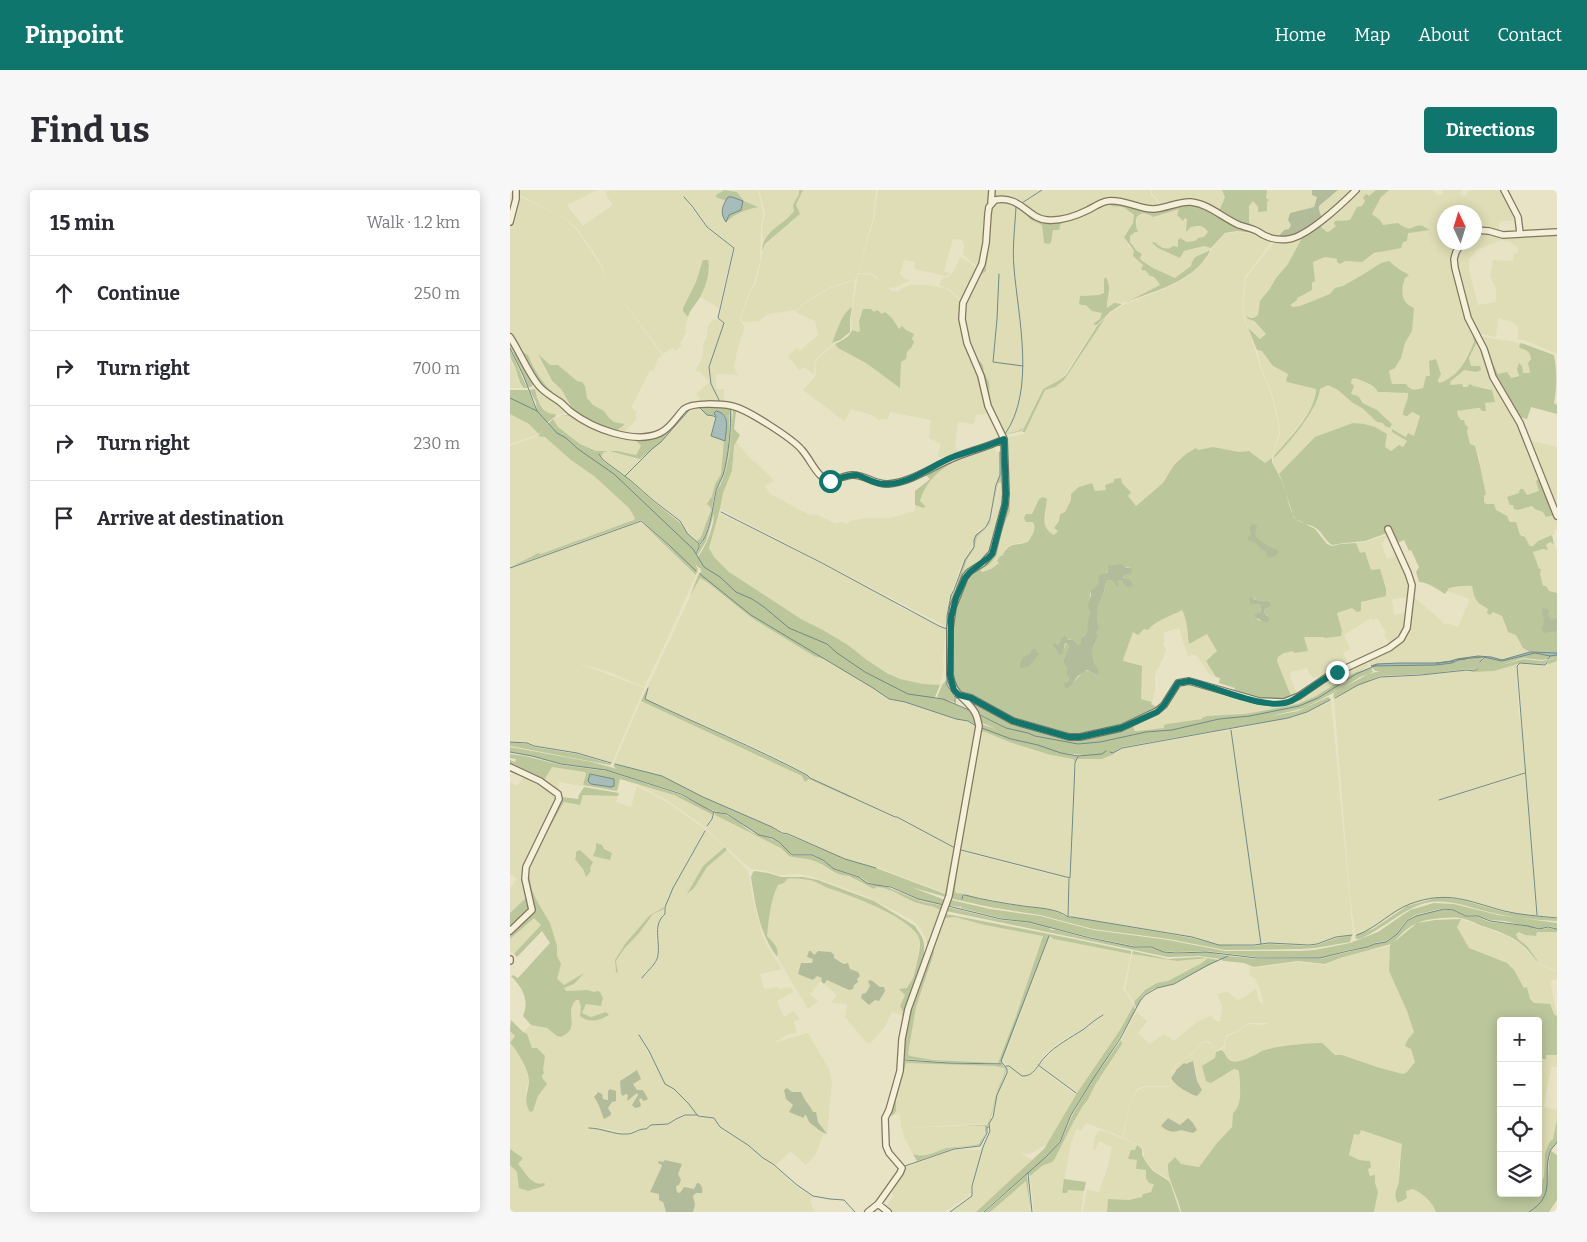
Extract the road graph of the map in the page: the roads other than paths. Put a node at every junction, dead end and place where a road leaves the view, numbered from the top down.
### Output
1 (516, 190) edge
2 (992, 190) edge
3 (1356, 190) edge
4 (1504, 190) edge
5 (991, 204) junction
6 (510, 222) edge
7 (1482, 231) edge
8 (1557, 232) edge
9 (1520, 233) junction
10 (1457, 250) edge
11 (510, 337) edge
12 (1004, 439) junction
13 (1557, 516) edge
14 (1388, 529) dead end
15 (959, 695) junction
16 (510, 767) edge
17 (510, 931) edge
18 (878, 1204) junction
19 (868, 1212) edge
20 (888, 1212) edge

1 - 6 street
2 - 5 street
3 - 5 street
4 - 9 street
5 - 12 street
7 - 9 street
8 - 9 street
10 - 13 street
11 - 12 street
12 - 15 street
14 - 15 street
15 - 18 street
16 - 17 street
18 - 19 street
18 - 20 street

